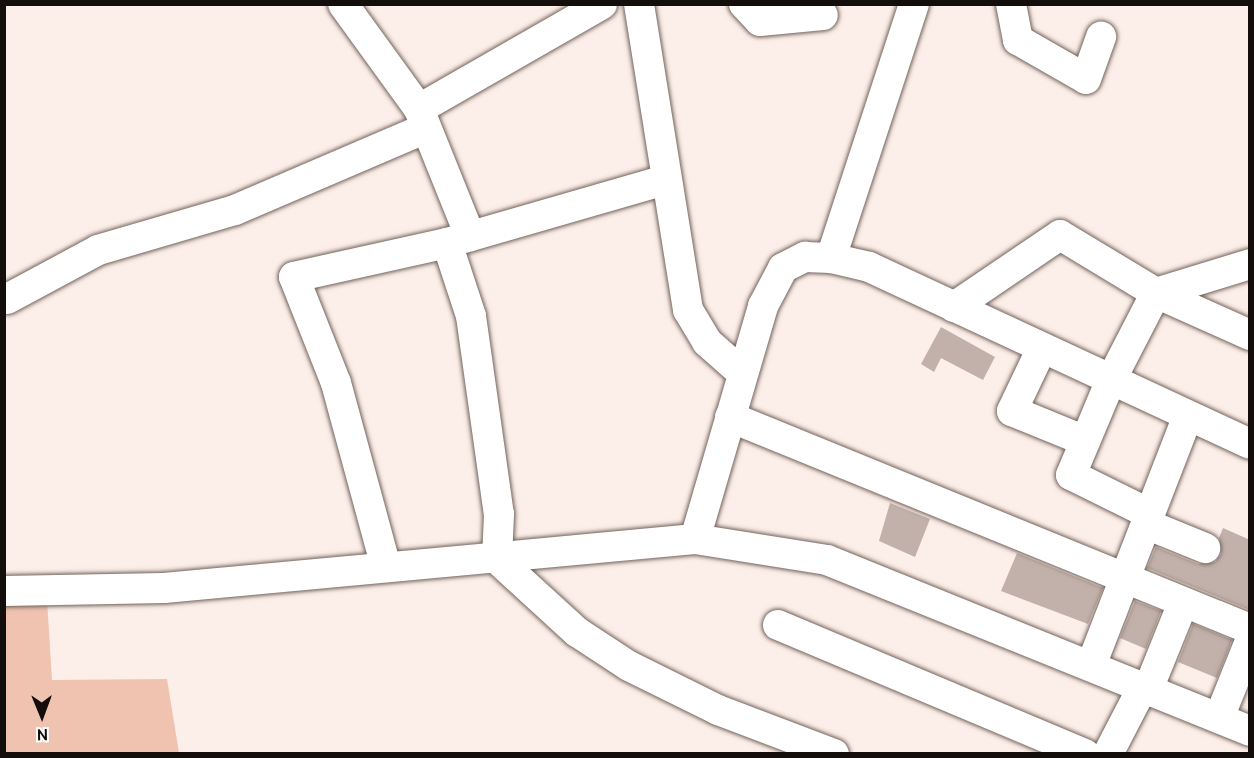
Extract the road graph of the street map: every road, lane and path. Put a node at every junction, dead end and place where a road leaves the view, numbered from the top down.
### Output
1 (343, 4) edge
2 (602, 4) edge
3 (639, 4) edge
4 (744, 4) edge
5 (914, 4) edge
6 (1011, 4) edge
7 (823, 15) dead end
8 (1101, 37) dead end
9 (422, 119) junction
10 (665, 180) junction
11 (459, 240) junction
12 (831, 258) junction
13 (1250, 264) edge
14 (1156, 292) junction
15 (7, 299) dead end
16 (954, 307) junction
17 (1250, 335) edge
18 (1042, 348) junction
19 (741, 372) junction
20 (1111, 380) junction
21 (1188, 416) junction
22 (730, 417) junction
23 (1085, 441) junction
24 (1250, 444) edge
25 (1148, 519) junction
26 (695, 540) junction
27 (1205, 548) dead end
28 (497, 559) junction
29 (386, 567) junction
30 (1126, 578) junction
31 (4, 591) edge
32 (1183, 603) junction
33 (778, 626) dead end
34 (1250, 629) edge
35 (1250, 641) edge
36 (1092, 663) junction
37 (1149, 687) junction
38 (1220, 718) junction
39 (1250, 731) edge
40 (834, 753) edge
41 (1085, 753) edge
42 (1108, 753) edge

1 - 9 street
2 - 9 street
3 - 10 street
4 - 7 street
5 - 12 street
6 - 8 street
9 - 11 street
9 - 15 street
10 - 11 street
10 - 19 street
11 - 28 street
11 - 29 street
12 - 16 street
12 - 19 street
13 - 14 street
14 - 16 street
14 - 17 street
14 - 20 street
16 - 18 street
18 - 20 street
18 - 23 street
19 - 22 street
20 - 21 street
20 - 23 street
21 - 24 street
21 - 25 street
22 - 26 street
22 - 30 street
23 - 25 street
25 - 27 street
25 - 30 street
26 - 28 street
26 - 36 street
28 - 29 street
28 - 40 street
29 - 31 street
30 - 32 street
30 - 36 street
32 - 34 street
32 - 37 street
33 - 41 street
35 - 38 street
36 - 37 street
37 - 38 street
37 - 42 street
38 - 39 street

